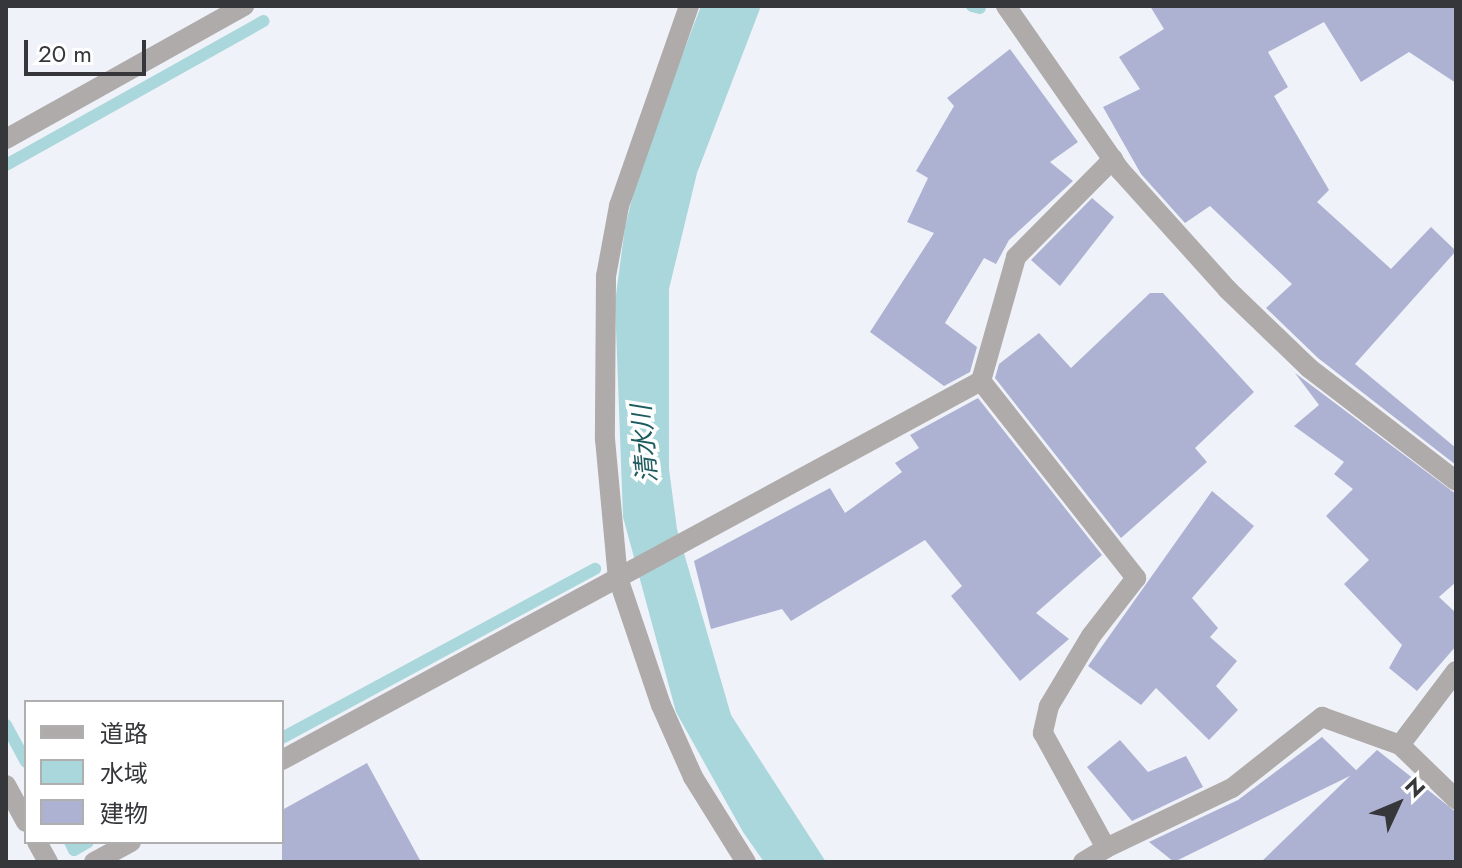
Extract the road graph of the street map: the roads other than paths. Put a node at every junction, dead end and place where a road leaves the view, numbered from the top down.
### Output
1 (244, 6) edge
2 (689, 6) edge
3 (1006, 6) edge
4 (6, 139) edge
5 (1113, 159) junction
6 (981, 381) junction
7 (1456, 481) edge
8 (618, 578) junction
9 (1456, 671) edge
10 (1400, 745) junction
11 (284, 759) edge
12 (6, 785) edge
13 (1456, 799) edge
14 (24, 818) edge
15 (38, 844) edge
16 (127, 844) edge
17 (1106, 848) junction
18 (48, 862) edge
19 (94, 862) edge
20 (746, 862) edge
21 (1083, 862) edge

1 - 4 street
2 - 8 street
3 - 5 street
5 - 6 street
5 - 7 street
6 - 8 street
6 - 17 street
8 - 11 street
8 - 20 street
9 - 10 street
10 - 13 street
10 - 17 street
12 - 14 street
15 - 18 street
16 - 19 street
17 - 21 street

